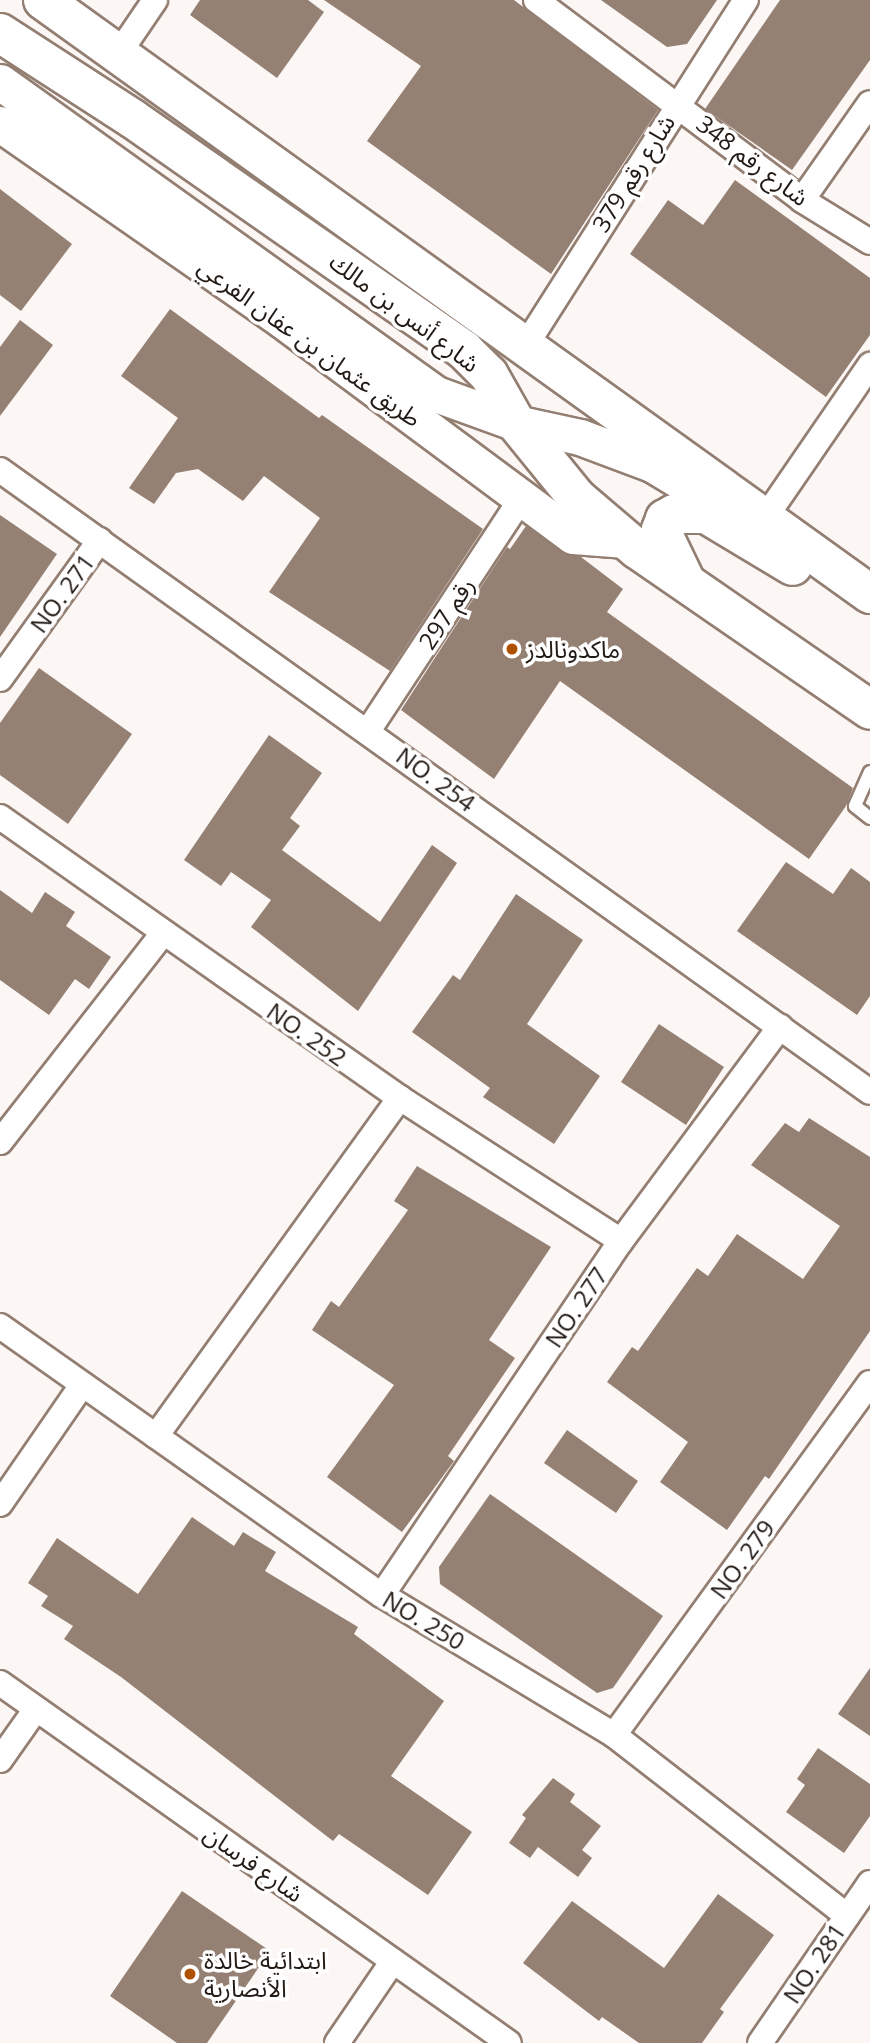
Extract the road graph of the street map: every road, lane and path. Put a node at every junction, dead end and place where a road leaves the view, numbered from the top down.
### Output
1 (43, 0) edge
2 (155, 0) edge
3 (536, 0) edge
4 (746, 0) edge
5 (0, 33) edge
6 (119, 53) junction
7 (0, 82) edge
8 (677, 103) junction
9 (870, 103) edge
10 (0, 124) edge
11 (803, 200) junction
12 (870, 242) edge
13 (524, 348) junction
14 (870, 365) edge
15 (516, 423) junction
16 (0, 470) edge
17 (523, 496) junction
18 (765, 518) junction
19 (100, 540) junction
20 (626, 540) junction
21 (686, 583) junction
22 (870, 594) edge
23 (870, 611) edge
24 (0, 679) edge
25 (870, 710) edge
26 (368, 730) junction
27 (870, 772) edge
28 (0, 817) edge
29 (870, 818) edge
30 (163, 933) junction
31 (780, 1027) junction
32 (870, 1091) edge
33 (400, 1098) junction
34 (0, 1142) edge
35 (621, 1241) junction
36 (0, 1326) edge
37 (870, 1383) edge
38 (82, 1385) junction
39 (156, 1436) junction
40 (0, 1504) edge
41 (382, 1595) junction
42 (0, 1683) edge
43 (36, 1709) junction
44 (614, 1735) junction
45 (0, 1760) edge
46 (870, 1883) edge
47 (847, 1916) junction
48 (393, 1962) junction
49 (337, 2043) edge
50 (509, 2043) edge
51 (760, 2043) edge

1 - 6 main road, شارع أنس بن مالك
2 - 6 street
3 - 8 street, شارع رقم 348
4 - 8 street, شارع رقم 379
5 - 15 main road, شارع أنس بن مالك
6 - 13 main road, شارع أنس بن مالك
7 - 15 main road
8 - 11 street, شارع رقم 348
8 - 13 street, شارع رقم 379
9 - 11 street
10 - 17 main road, طريق عثمان بن عفان الفرعي
11 - 12 street, شارع رقم 348
13 - 18 main road, شارع أنس بن مالك
14 - 18 street
15 - 20 main road, شارع أنس بن مالك
15 - 22 main road
16 - 19 street, NO. 254
17 - 20 main road, طريق عثمان بن عفان الفرعي
17 - 26 street, رقم 297
18 - 22 main road, شارع أنس بن مالك
19 - 24 street, NO. 271
19 - 26 street, NO. 254
20 - 21 main road, شارع أنس بن مالك
21 - 23 main road
21 - 25 main road, شارع أنس بن مالك
26 - 31 street, NO. 254
27 - 29 lane
28 - 30 street, NO. 252
30 - 33 street, NO. 252
30 - 34 street
31 - 32 street, NO. 254
31 - 35 street, NO. 277
33 - 35 street, NO. 252
33 - 39 street
35 - 41 street, NO. 277
36 - 38 street, NO. 250
37 - 44 street, NO. 279
38 - 39 street, NO. 250
38 - 40 street
39 - 41 street, NO. 250
41 - 44 street, NO. 250
42 - 43 street, شارع فرسان
43 - 45 street
43 - 48 street, شارع فرسان
44 - 47 street, NO. 250
46 - 47 street, NO. 281
47 - 51 street, NO. 281
48 - 49 street
48 - 50 street, شارع فرسان

